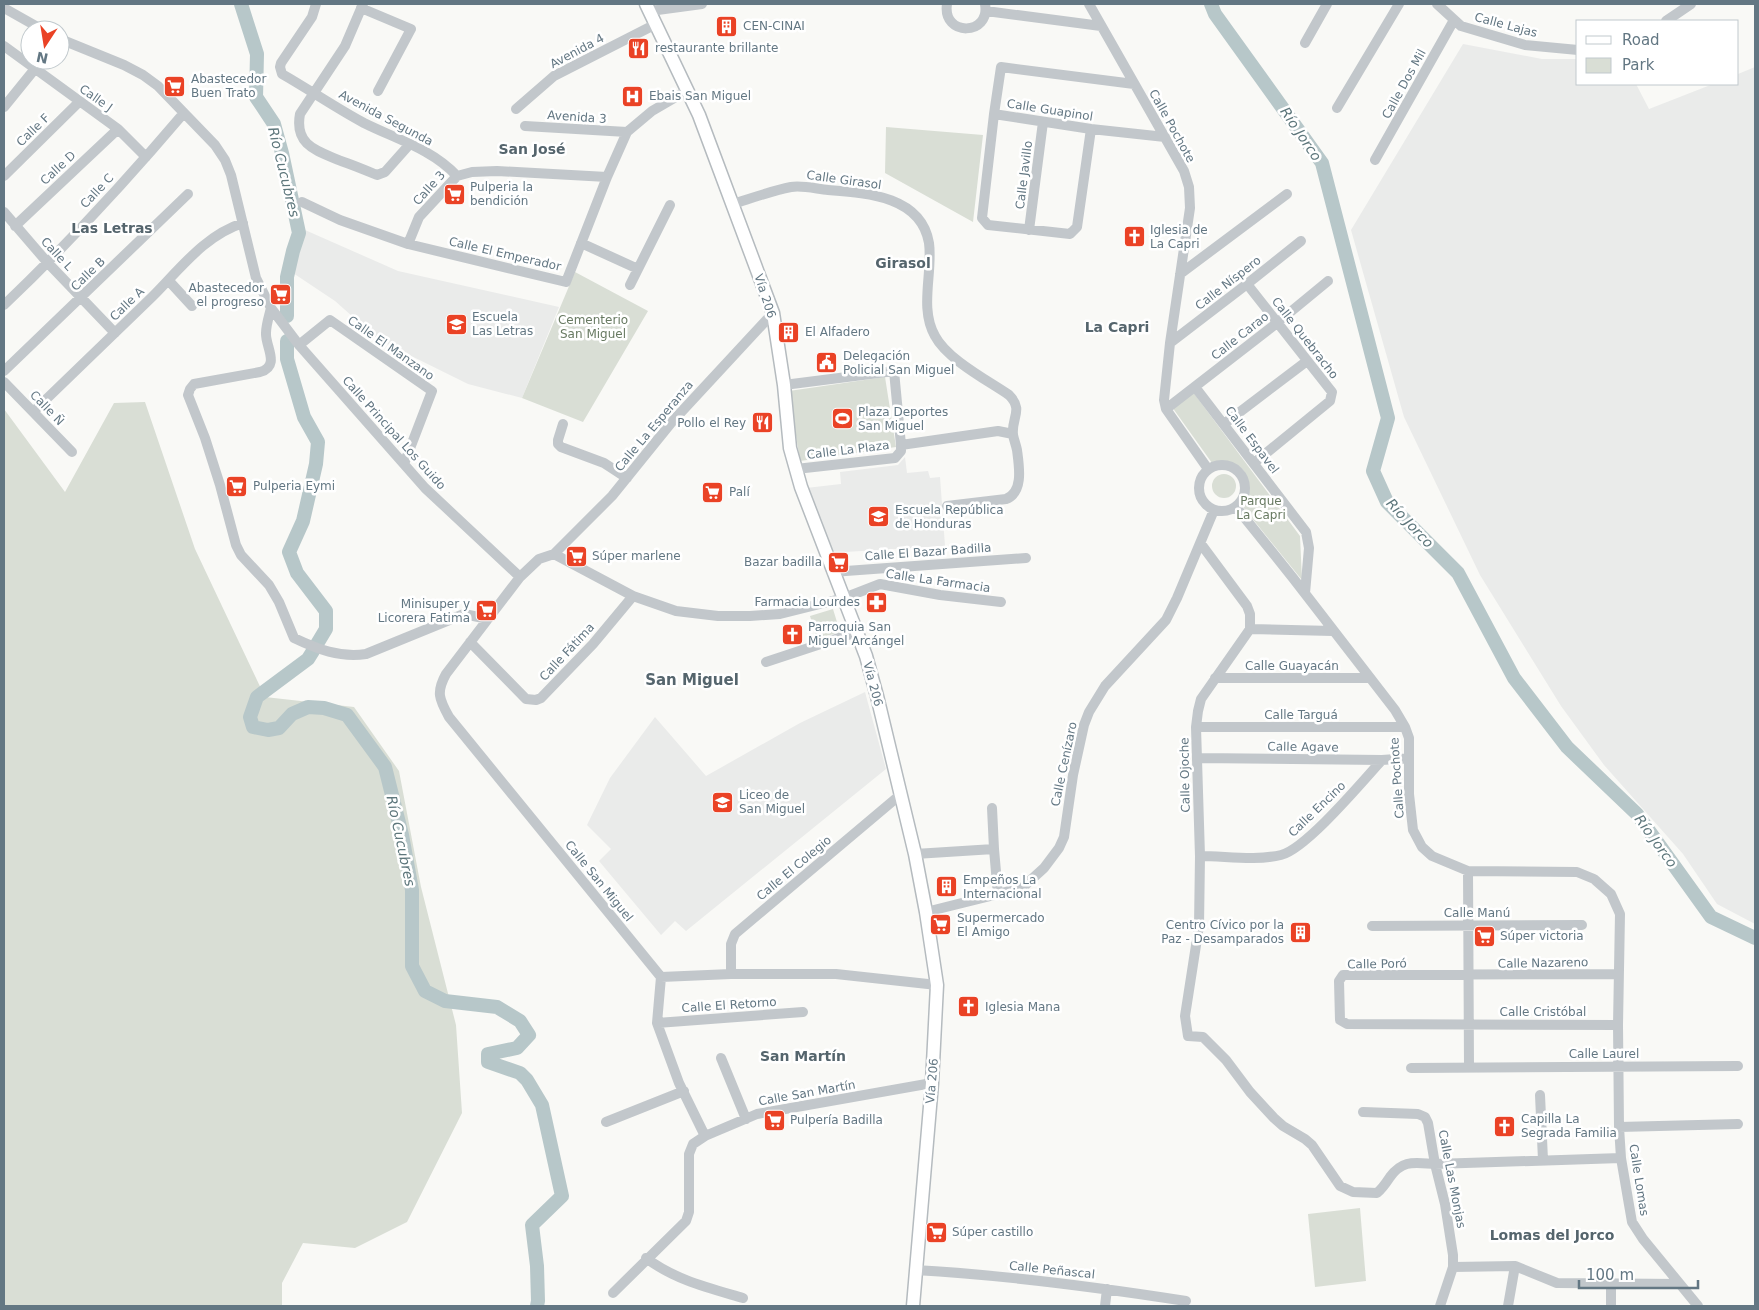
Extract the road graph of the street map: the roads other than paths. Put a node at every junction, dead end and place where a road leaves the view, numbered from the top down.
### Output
1 (316, 4) edge
2 (702, 4) edge
3 (944, 4) edge
4 (1089, 4) edge
5 (1327, 4) edge
6 (1399, 4) edge
7 (1437, 4) edge
8 (1691, 4) edge
9 (362, 6) edge
10 (986, 7) edge
11 (4, 8) edge
12 (648, 8) edge
13 (25, 20) edge
14 (1454, 20) junction
15 (1667, 20) edge
16 (656, 24) junction
17 (1101, 26) junction
18 (70, 43) edge
19 (1305, 43) dead end
20 (4, 46) edge
21 (1576, 50) edge
22 (20, 59) edge
23 (34, 70) joint
24 (1134, 84) junction
25 (688, 90) junction
26 (378, 91) dead end
27 (314, 92) junction
28 (79, 102) junction
29 (4, 107) edge
30 (1337, 108) dead end
31 (516, 109) dead end
32 (183, 114) junction
33 (994, 114) junction
34 (1043, 122) junction
35 (524, 126) dead end
36 (118, 129) junction
37 (1091, 129) junction
38 (628, 132) junction
39 (1165, 137) junction
40 (409, 144) junction
41 (146, 157) junction
42 (1375, 160) dead end
43 (4, 176) edge
44 (456, 176) junction
45 (606, 176) junction
46 (188, 194) dead end
47 (1287, 194) dead end
48 (302, 202) dead end
49 (732, 204) junction
50 (670, 206) dead end
51 (4, 212) edge
52 (243, 223) junction
53 (15, 226) junction
54 (1029, 230) junction
55 (1301, 242) dead end
56 (582, 243) junction
57 (408, 244) junction
58 (47, 262) junction
59 (638, 268) junction
60 (1180, 274) junction
61 (169, 281) junction
62 (1328, 281) dead end
63 (1247, 284) junction
64 (630, 285) dead end
65 (82, 298) junction
66 (4, 304) edge
67 (192, 306) dead end
68 (271, 308) junction
69 (772, 313) junction
70 (1277, 323) junction
71 (115, 333) junction
72 (1170, 343) junction
73 (299, 345) junction
74 (1307, 361) junction
75 (4, 371) edge
76 (4, 382) edge
77 (784, 385) junction
78 (1195, 387) junction
79 (1166, 409) junction
80 (34, 411) junction
81 (563, 424) dead end
82 (1224, 424) junction
83 (1013, 434) junction
84 (902, 445) junction
85 (72, 452) dead end
86 (1254, 463) junction
87 (404, 464) junction
88 (796, 469) junction
89 (1208, 469) junction
90 (626, 478) junction
91 (947, 506) dead end
92 (1236, 507) junction
93 (1214, 510) junction
94 (1201, 544) junction
95 (554, 554) junction
96 (1026, 558) dead end
97 (832, 572) junction
98 (520, 577) junction
99 (1305, 593) junction
100 (633, 596) junction
101 (844, 598) junction
102 (1001, 602) dead end
103 (488, 619) junction
104 (1250, 629) junction
105 (1333, 631) junction
106 (857, 632) junction
107 (470, 642) junction
108 (766, 662) dead end
109 (1215, 678) junction
110 (1370, 678) junction
111 (1196, 727) junction
112 (1405, 727) junction
113 (1197, 758) junction
114 (1410, 758) junction
115 (1382, 760) junction
116 (900, 795) junction
117 (992, 808) dead end
118 (994, 849) junction
119 (915, 854) junction
120 (1200, 856) junction
121 (1468, 870) junction
122 (998, 895) junction
123 (926, 912) junction
124 (1582, 925) dead end
125 (1372, 926) dead end
126 (1468, 926) junction
127 (731, 974) junction
128 (1618, 974) junction
129 (1468, 976) junction
130 (661, 977) junction
131 (937, 985) junction
132 (803, 1012) dead end
133 (657, 1023) junction
134 (1469, 1025) junction
135 (1618, 1025) junction
136 (721, 1058) dead end
137 (1469, 1066) junction
138 (1618, 1066) junction
139 (1738, 1066) dead end
140 (1411, 1068) dead end
141 (932, 1083) junction
142 (684, 1091) junction
143 (1540, 1095) dead end
144 (1363, 1112) dead end
145 (746, 1119) junction
146 (606, 1122) dead end
147 (1738, 1124) dead end
148 (1619, 1127) junction
149 (705, 1136) junction
150 (1620, 1158) junction
151 (1543, 1160) junction
152 (1435, 1164) junction
153 (646, 1258) junction
154 (1515, 1266) junction
155 (1453, 1267) junction
156 (915, 1270) junction
157 (1611, 1284) junction
158 (1680, 1284) junction
159 (1107, 1289) junction
160 (613, 1293) dead end
161 (743, 1298) dead end
162 (1186, 1301) dead end
163 (913, 1306) edge
164 (1104, 1306) edge
165 (1440, 1306) edge
166 (1508, 1306) edge
167 (1611, 1306) edge
168 (1698, 1306) edge

1 - 27 street, Avenida Segunda
2 - 12 street
3 - 10 street
4 - 17 street, Calle Pochote
5 - 19 street
6 - 30 street
7 - 14 street, Calle Lajas
8 - 15 street
9 - 26 street
9 - 27 street
10 - 17 street
11 - 13 street
12 - 16 main road, Vía 206
14 - 21 street, Calle Lajas
14 - 42 street, Calle Dos Mil
16 - 25 main road, Vía 206
16 - 31 street, Avenida 4
17 - 24 street, Calle Pochote
18 - 32 street, Calle Principal Los Guido
20 - 22 street, Calle J
23 - 28 street, Calle J
23 - 29 street
24 - 33 street, Calle Guapinol
24 - 39 street, Calle Pochote
25 - 38 street, Calle El Emperador
25 - 49 main road, Vía 206
27 - 40 street, Avenida Segunda
27 - 40 street
28 - 36 street, Calle J
28 - 43 street, Calle F
32 - 41 street, Calle C
32 - 52 street, Calle Principal Los Guido
33 - 34 street, Calle Guapinol
33 - 54 street
34 - 37 street, Calle Guapinol
34 - 54 street, Calle Javillo
35 - 38 street, Avenida 3
36 - 41 street, Calle J
36 - 53 street, Calle D
37 - 39 street, Calle Guapinol
37 - 54 street
38 - 45 street, Calle El Emperador
39 - 60 street, Calle Pochote
40 - 44 street, Avenida Segunda
41 - 58 street, Calle C
44 - 45 street
44 - 57 street, Calle 3
45 - 56 street, Calle El Emperador
46 - 65 street, Calle B
47 - 60 street
48 - 57 street, Calle El Emperador
49 - 69 main road, Vía 206
49 - 83 street, Calle Girasol
50 - 59 street
51 - 53 street, Calle L
52 - 61 street, Calle A
52 - 68 street, Calle Principal Los Guido
53 - 58 street, Calle L
55 - 63 street, Calle Níspero
56 - 57 street, Calle El Emperador
56 - 59 street
58 - 65 street, Calle L
58 - 66 street, Calle C
59 - 64 street
60 - 72 street, Calle Pochote
61 - 67 street
61 - 71 street, Calle A
62 - 70 street, Calle Carao
63 - 70 street, Calle Quebracho
63 - 72 street, Calle Níspero
65 - 71 street, Calle L
65 - 75 street, Calle B
68 - 73 street, Calle Principal Los Guido
68 - 103 street
69 - 77 main road, Vía 206
69 - 90 street, Calle La Esperanza
70 - 74 street, Calle Quebracho
70 - 78 street, Calle Carao
71 - 80 street, Calle A
72 - 79 street, Calle Pochote
73 - 87 street, Calle Principal Los Guido
73 - 87 street, Calle El Manzano
74 - 82 street
74 - 86 street, Calle Quebracho
76 - 80 street, Calle Ñ
77 - 84 street
77 - 88 main road, Vía 206
78 - 79 street, Calle Carao
78 - 82 street, Calle Espavel
79 - 89 street
80 - 85 street, Calle Ñ
81 - 90 street
82 - 86 street, Calle Espavel
83 - 84 street, Calle La Plaza
83 - 91 street, Calle Girasol
84 - 88 street, Calle La Plaza
86 - 99 street, Calle Espavel
87 - 98 street, Calle Principal Los Guido
88 - 97 main road, Vía 206
89 - 92 street
89 - 93 street
90 - 95 street, Calle La Esperanza
92 - 93 street
92 - 99 street, Calle Pochote
93 - 94 street, Calle Cenízaro
94 - 104 street
94 - 122 street, Calle Cenízaro
95 - 98 street
95 - 100 street
96 - 97 street, Calle El Bazar Badilla
97 - 101 main road, Vía 206
98 - 103 street, Calle San Miguel
99 - 105 street, Calle Pochote
100 - 101 street
100 - 107 street, Calle Fátima
101 - 102 street, Calle La Farmacia
101 - 106 main road, Vía 206
103 - 107 street, Calle San Miguel
104 - 105 street
104 - 109 street, Calle Ojoche
105 - 110 street, Calle Pochote
106 - 108 street
106 - 116 main road, Vía 206
107 - 130 street, Calle San Miguel
109 - 110 street, Calle Guayacán
109 - 111 street, Calle Ojoche
110 - 112 street, Calle Pochote
111 - 112 street, Calle Targuá
111 - 113 street, Calle Ojoche
112 - 114 street, Calle Pochote
113 - 115 street, Calle Agave
113 - 120 street, Calle Ojoche
114 - 115 street, Calle Agave
114 - 121 street, Calle Pochote
115 - 120 street, Calle Encino
116 - 119 main road, Vía 206
116 - 127 street, Calle El Colegio
117 - 118 street
118 - 119 street
118 - 122 street
119 - 123 main road, Vía 206
120 - 152 street, Calle Ojoche
121 - 126 street
121 - 128 street, Calle Pochote
122 - 123 street, Calle Cenízaro
123 - 131 main road, Vía 206
124 - 126 street, Calle Manú
125 - 126 street, Calle Manú
126 - 129 street
127 - 130 street
127 - 131 street
128 - 129 street, Calle Nazareno
128 - 135 street, Calle Pochote
129 - 134 street
129 - 134 street, Calle Poró
130 - 133 street
131 - 141 main road, Vía 206
132 - 133 street, Calle El Retorno
133 - 142 street
134 - 135 street, Calle Cristóbal
134 - 137 street
135 - 138 street, Calle Pochote
136 - 145 street
137 - 138 street, Calle Laurel
137 - 140 street, Calle Laurel
138 - 139 street, Calle Laurel
138 - 148 street, Calle Lomas
141 - 145 street, Calle San Martín
141 - 156 main road, Vía 206
142 - 146 street
142 - 149 street
143 - 151 street
144 - 152 street, Calle Las Monjas
145 - 149 street, Calle San Martín
147 - 148 street
148 - 150 street, Calle Lomas
149 - 153 street, Calle San Martín
150 - 151 street
150 - 158 street, Calle Lomas
151 - 152 street
152 - 155 street, Calle Las Monjas
153 - 160 street, Calle San Martín
153 - 161 street
154 - 155 street
154 - 157 street
154 - 166 street
155 - 165 street, Calle Las Monjas
156 - 159 street, Calle Peñascal
156 - 163 main road, Vía 206
157 - 158 street
157 - 167 street
158 - 168 street, Calle Lomas
159 - 162 street, Calle Peñascal
159 - 164 street

